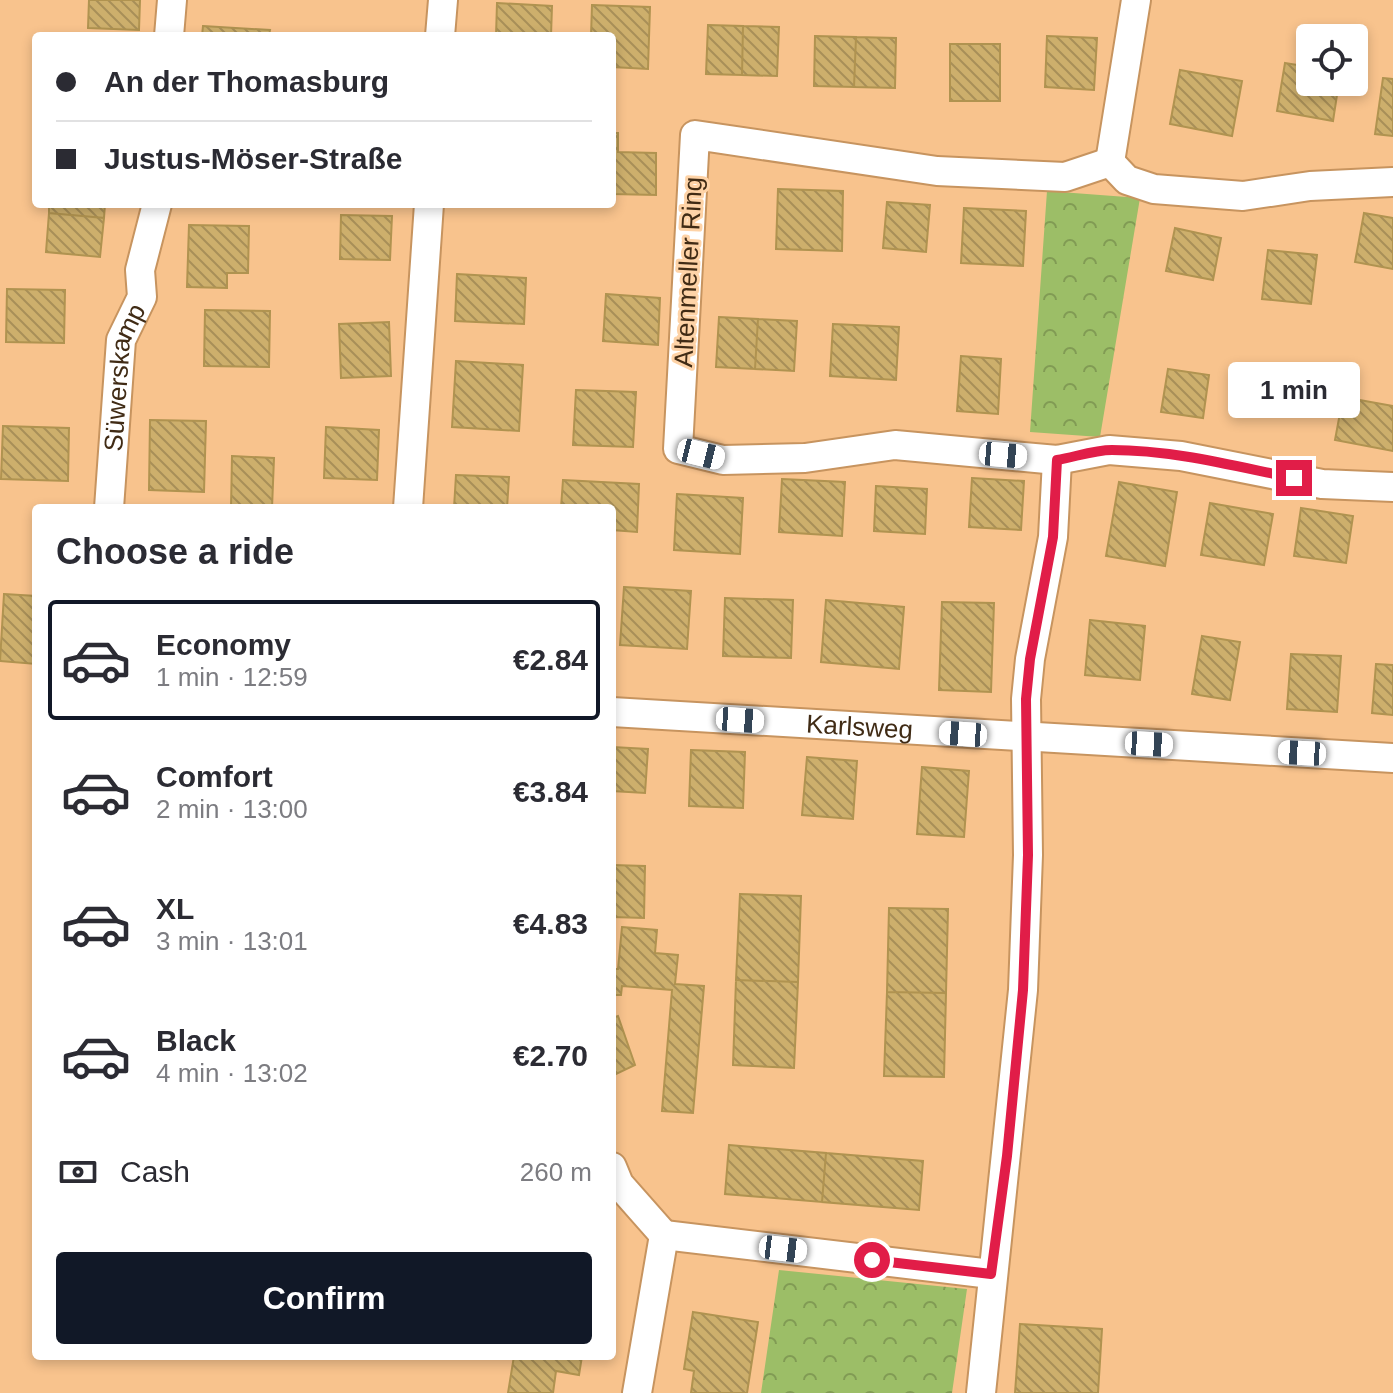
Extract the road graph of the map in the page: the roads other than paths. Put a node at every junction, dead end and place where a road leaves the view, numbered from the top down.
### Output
1 (172, 0) edge
2 (443, 0) edge
3 (1136, 0) edge
4 (169, 32) edge
5 (440, 32) edge
6 (1110, 162) junction
7 (1393, 182) edge
8 (156, 208) edge
9 (429, 208) edge
10 (1057, 460) junction
11 (1393, 487) edge
12 (109, 504) edge
13 (408, 504) edge
14 (616, 712) edge
15 (1027, 738) junction
16 (1393, 758) edge
17 (616, 1177) edge
18 (664, 1235) junction
19 (991, 1274) junction
20 (637, 1393) edge
21 (981, 1393) edge

1 - 4 street
2 - 5 street
3 - 6 street
6 - 7 street
6 - 10 street, Altenmeller Ring
8 - 12 street, Süwerskamp
9 - 13 street
10 - 11 street
10 - 15 street
14 - 15 street, Karlsweg
15 - 16 street, Karlsweg
15 - 19 street
17 - 18 street
18 - 19 street
18 - 20 street
19 - 21 street

